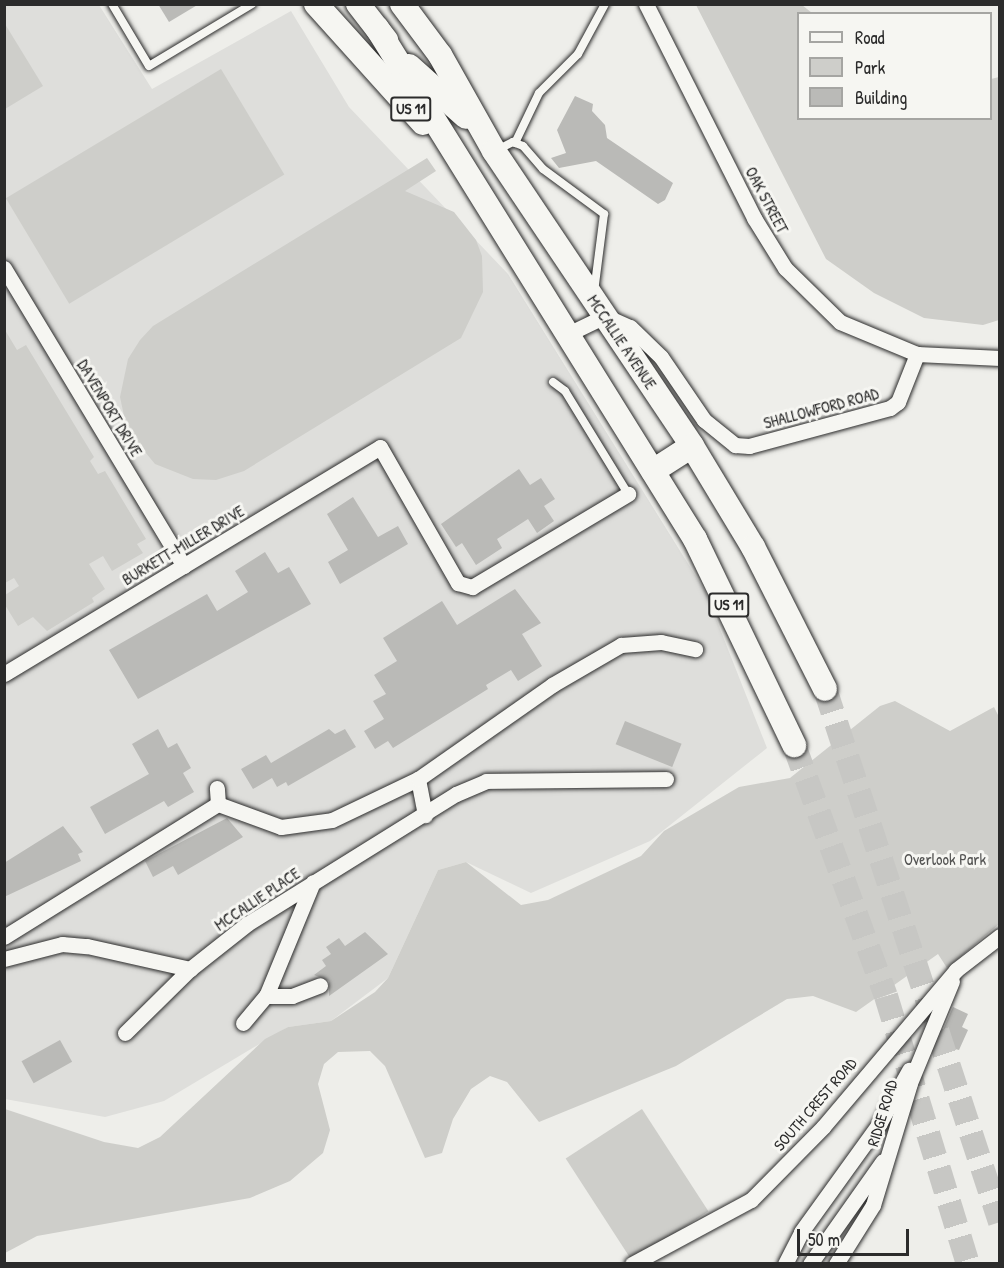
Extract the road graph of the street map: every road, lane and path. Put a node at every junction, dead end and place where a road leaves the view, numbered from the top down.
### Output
1 (112, 4) edge
2 (252, 4) edge
3 (316, 4) edge
4 (358, 4) edge
5 (402, 4) edge
6 (605, 4) edge
7 (646, 4) edge
8 (377, 28) junction
9 (504, 147) junction
10 (498, 219) junction
11 (4, 268) edge
12 (599, 308) junction
13 (570, 333) junction
14 (917, 354) junction
15 (999, 358) edge
16 (553, 382) dead end
17 (692, 446) junction
18 (653, 471) junction
19 (628, 494) joint
20 (184, 566) junction
21 (695, 649) dead end
22 (4, 674) edge
23 (825, 689) tunnel mouth
24 (794, 745) tunnel mouth
25 (418, 779) junction
26 (666, 779) dead end
27 (425, 815) junction
28 (313, 882) junction
29 (999, 936) edge
30 (4, 937) edge
31 (4, 959) edge
32 (190, 969) junction
33 (956, 970) junction
34 (320, 985) dead end
35 (266, 996) junction
36 (243, 1023) dead end
37 (125, 1033) dead end
38 (924, 1048) junction
39 (889, 1153) junction
40 (632, 1263) edge
41 (785, 1263) edge
42 (810, 1263) edge
43 (836, 1263) edge

1 - 2 lane
3 - 10 main road, US 11
4 - 8 main road
5 - 9 main road, MCCALLIE AVENUE / US 11
6 - 9 lane
7 - 14 street, OAK STREET
8 - 9 main road
8 - 10 main road
9 - 12 main road, MCCALLIE AVENUE / US 11
9 - 12 lane
10 - 13 main road, US 11
11 - 20 street, DAVENPORT DRIVE
12 - 13 street
12 - 14 street, SHALLOWFORD ROAD
12 - 17 main road, MCCALLIE AVENUE / US 11
13 - 18 main road, US 11
14 - 15 street
16 - 19 lane
17 - 18 main road
17 - 23 main road, MCCALLIE AVENUE / US 11
18 - 24 main road, US 11
19 - 20 street, BURKETT-MILLER DRIVE
20 - 22 street, BURKETT-MILLER DRIVE
21 - 25 street
25 - 27 street
25 - 30 street
26 - 27 street, MCCALLIE PLACE
27 - 28 street, MCCALLIE PLACE
28 - 32 street, MCCALLIE PLACE
28 - 35 street
29 - 33 street, SOUTH CREST ROAD
31 - 32 street
32 - 37 street, MCCALLIE PLACE
33 - 38 street, RIDGE ROAD
33 - 40 street, SOUTH CREST ROAD
34 - 35 street
35 - 36 street
38 - 39 street, RIDGE ROAD
38 - 41 street
39 - 42 street
39 - 43 street, RIDGE ROAD

